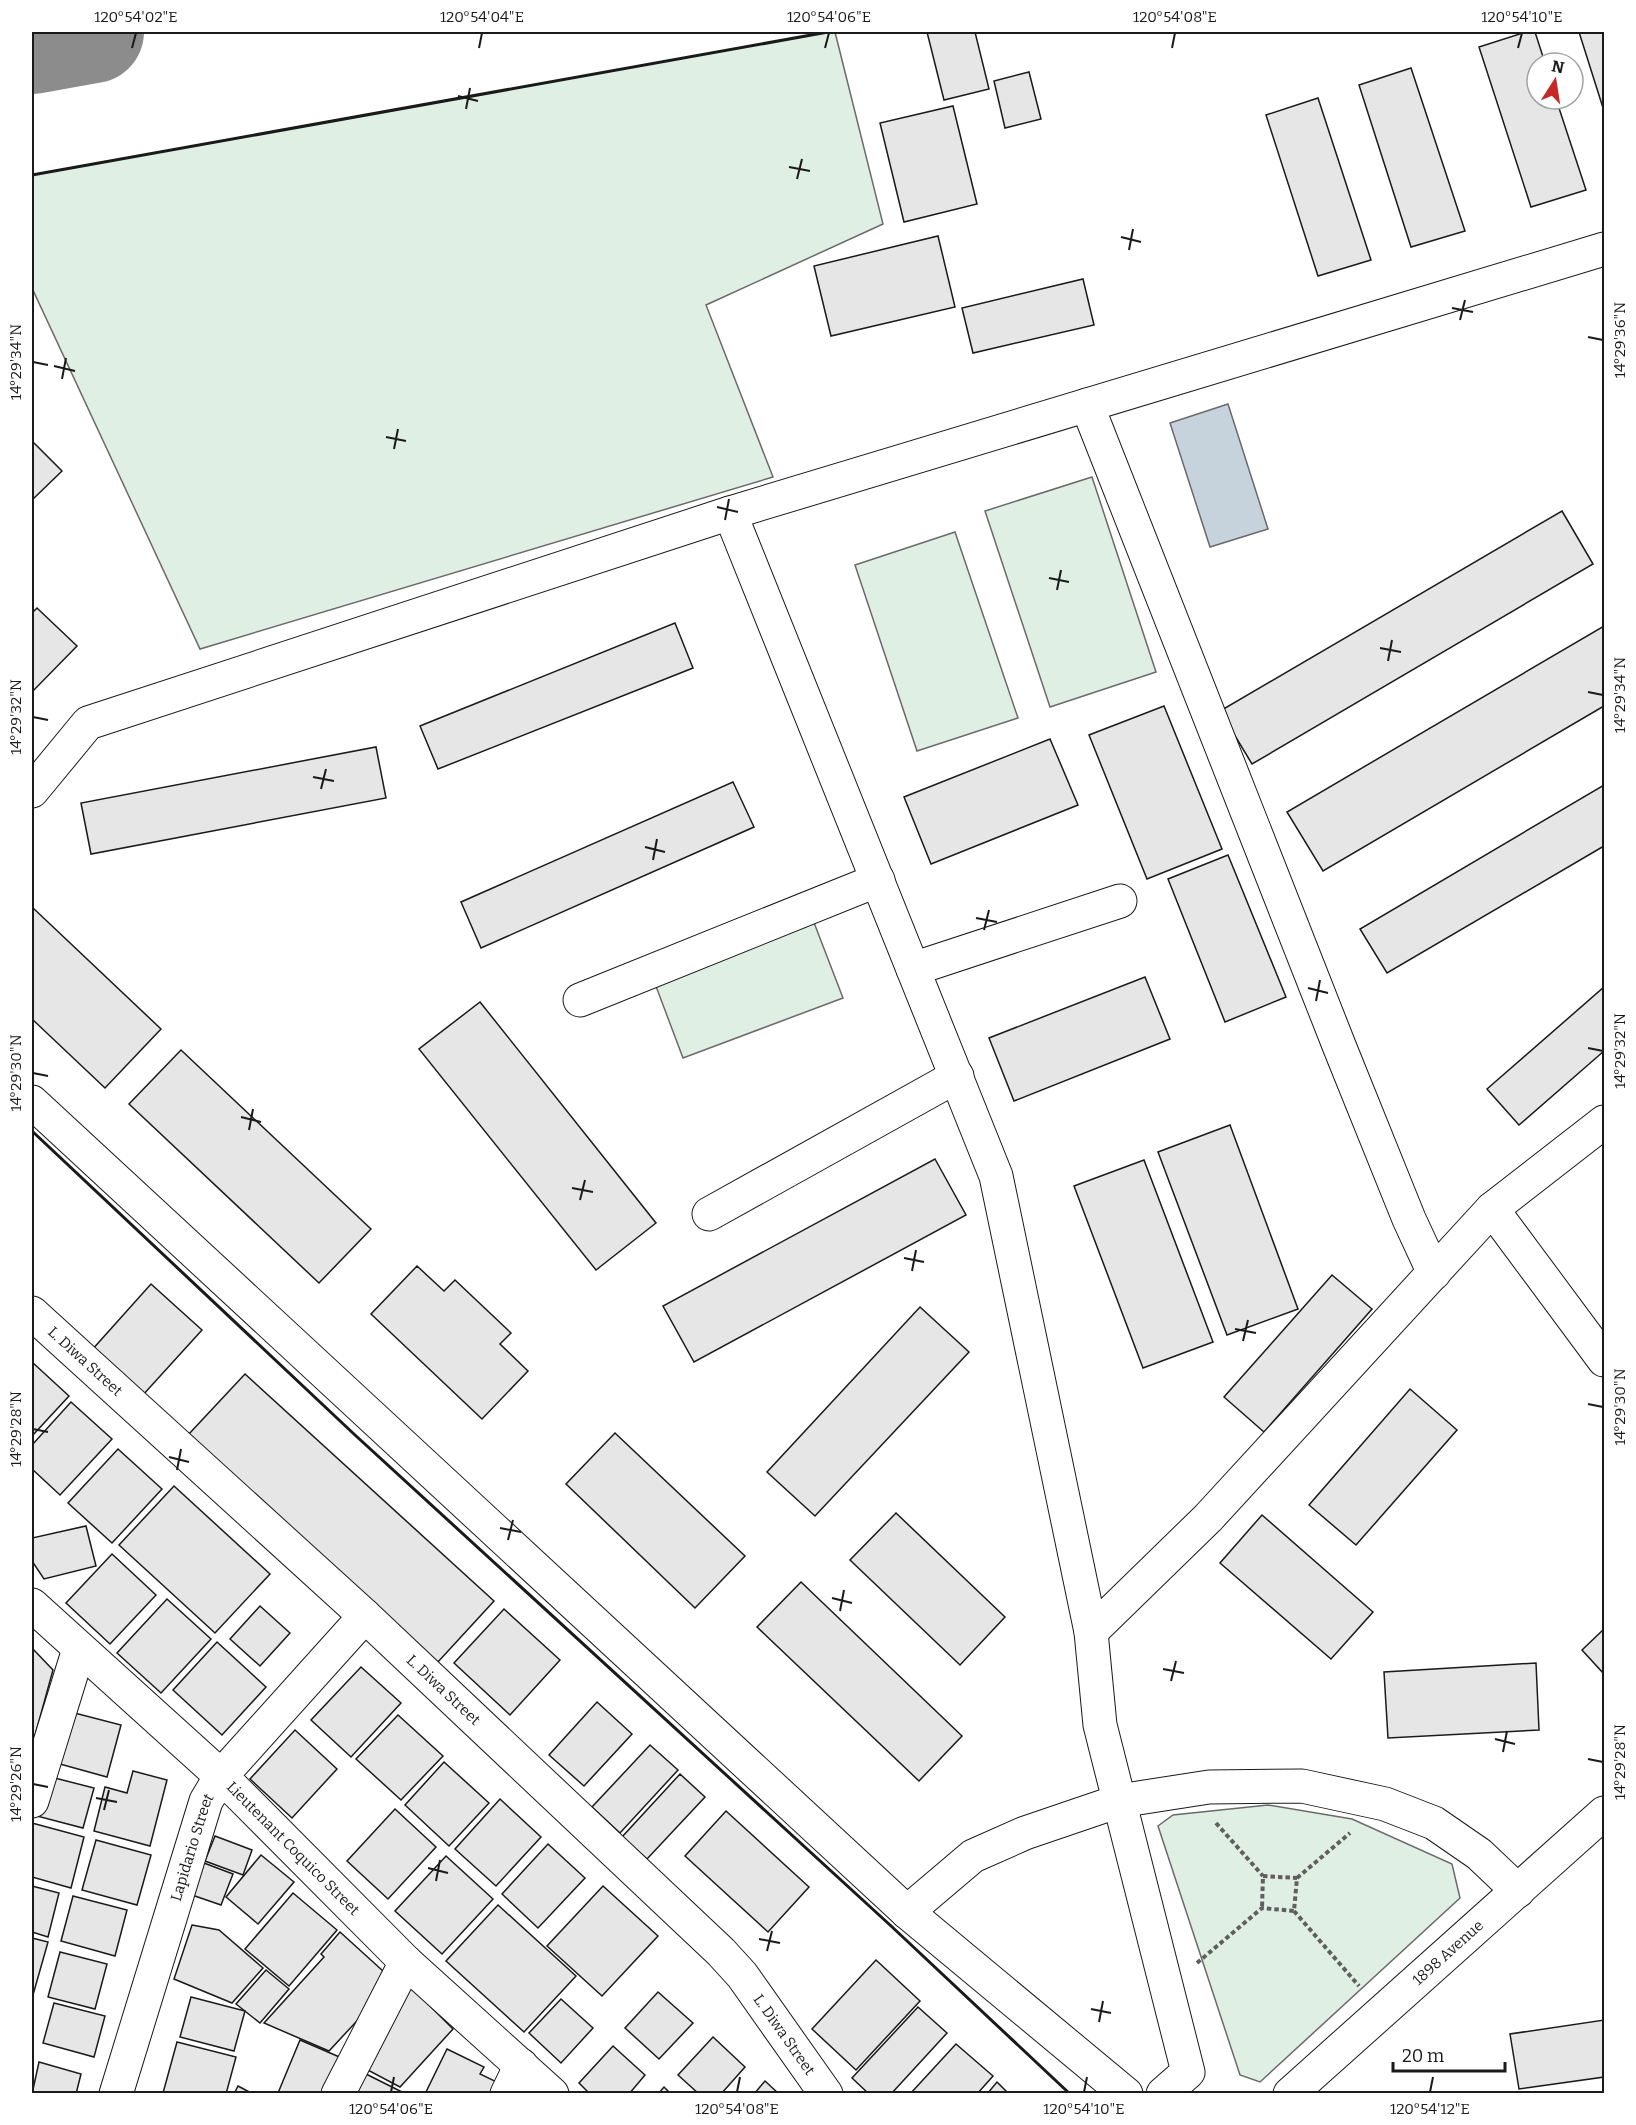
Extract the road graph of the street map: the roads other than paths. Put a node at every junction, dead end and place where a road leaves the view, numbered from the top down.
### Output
1 (1605, 249) edge
2 (1087, 405) junction
3 (730, 513) junction
4 (32, 790) edge
5 (878, 880) junction
6 (1120, 901) dead end
7 (913, 969) junction
8 (580, 1000) dead end
9 (957, 1077) junction
10 (32, 1102) edge
11 (1605, 1122) edge
12 (1492, 1209) junction
13 (709, 1214) dead end
14 (1434, 1273) junction
15 (32, 1313) edge
16 (1605, 1360) edge
17 (32, 1605) edge
18 (364, 1616) junction
19 (1091, 1632) junction
20 (79, 1648) junction
21 (40, 1745) edge
22 (220, 1776) junction
23 (32, 1801) edge
24 (1119, 1801) junction
25 (1605, 1813) edge
26 (1518, 1891) junction
27 (907, 1912) junction
28 (406, 1962) junction
29 (514, 2079) edge
30 (116, 2094) edge
31 (338, 2094) edge
32 (552, 2094) edge
33 (826, 2094) edge
34 (1126, 2094) edge
35 (1163, 2094) edge
36 (1290, 2094) edge

1 - 2 street
2 - 3 street
2 - 14 street
3 - 4 street
3 - 5 street
5 - 7 street
5 - 8 street
6 - 7 street
7 - 9 street
9 - 13 street
9 - 19 street
10 - 27 street
11 - 12 street
12 - 14 street
12 - 16 street
14 - 19 street
15 - 18 street, L. Diwa Street
17 - 20 street, Lieutenant Coquico Street
18 - 22 street, Lapidario Street
18 - 33 street, L. Diwa Street
19 - 24 street
20 - 21 street
20 - 22 street, Lieutenant Coquico Street
21 - 23 street
22 - 28 street, Lieutenant Coquico Street
22 - 30 street, Lapidario Street
24 - 26 street
24 - 27 street
24 - 35 street
25 - 26 street, 1898 Avenue
26 - 36 street, 1898 Avenue
27 - 34 street
28 - 29 street, Lieutenant Coquico Street
28 - 31 street
29 - 32 street, Lieutenant Coquico Street

